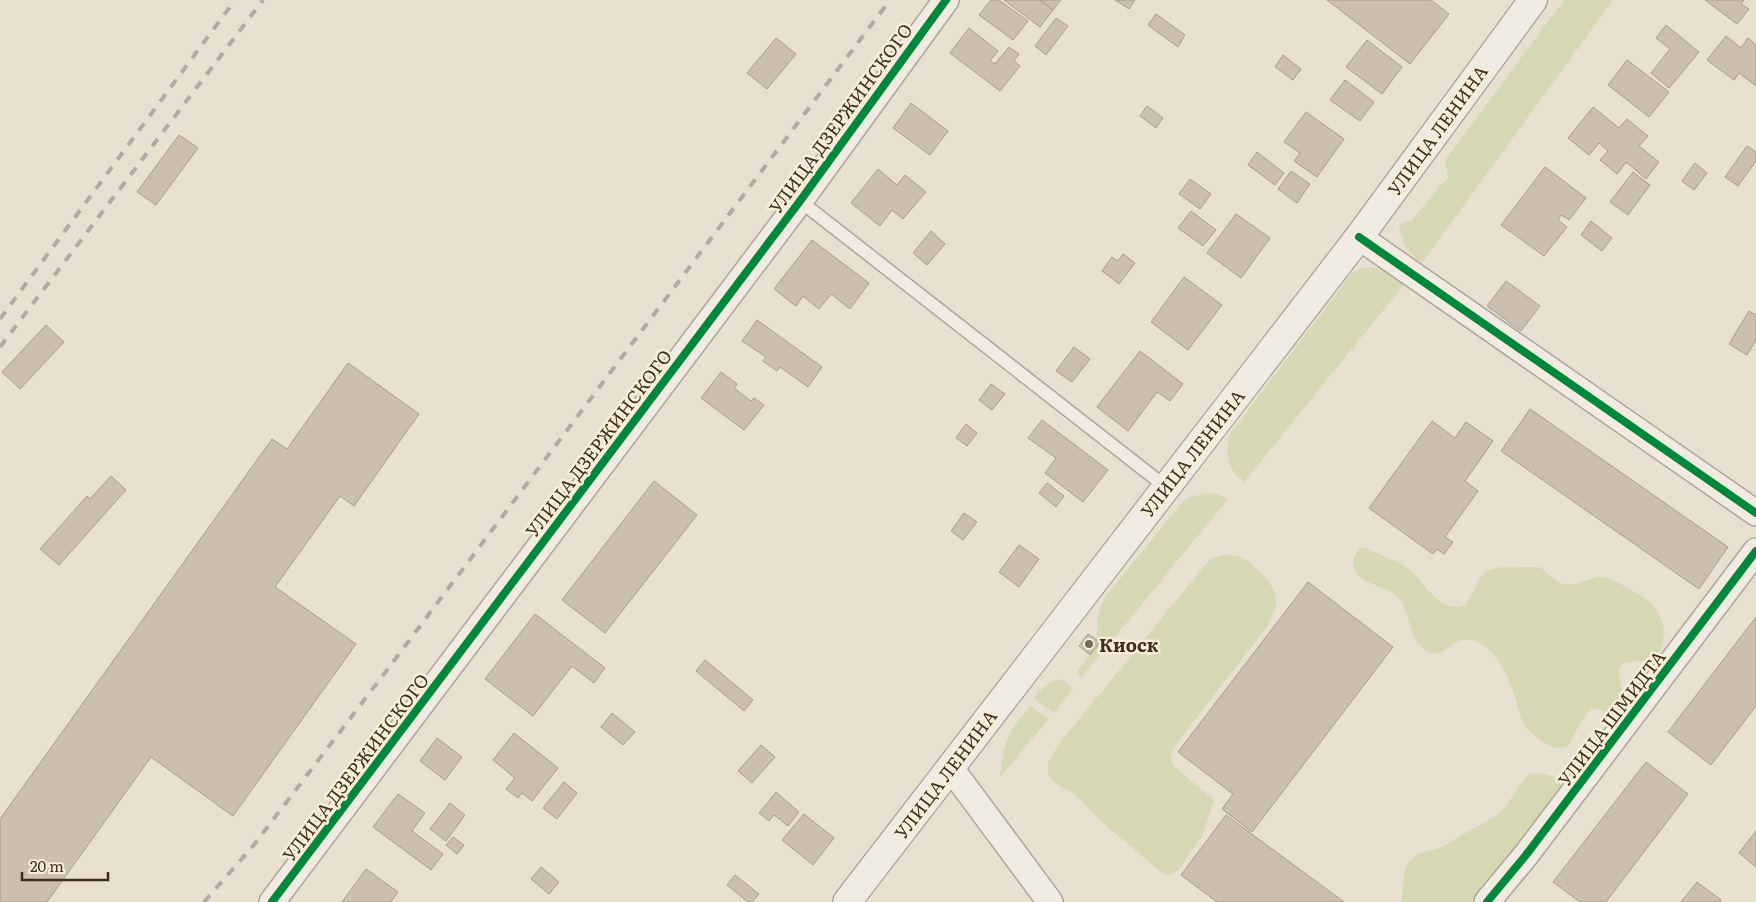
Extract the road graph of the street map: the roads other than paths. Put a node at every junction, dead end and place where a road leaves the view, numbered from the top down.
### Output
1 (946, 0) edge
2 (1533, 0) edge
3 (800, 201) junction
4 (1359, 237) junction
5 (1166, 487) junction
6 (1756, 513) edge
7 (1756, 551) edge
8 (950, 767) junction
9 (272, 902) edge
10 (847, 902) edge
11 (1050, 902) edge
12 (1487, 902) edge

1 - 3 street, УЛИЦА ДЗЕРЖИНСКОГО
2 - 4 main road, УЛИЦА ЛЕНИНА
3 - 5 lane
3 - 9 street, УЛИЦА ДЗЕРЖИНСКОГО
4 - 5 main road, УЛИЦА ЛЕНИНА
4 - 6 street
5 - 8 main road, УЛИЦА ЛЕНИНА
7 - 12 street, УЛИЦА ШМИДТА
8 - 10 main road, УЛИЦА ЛЕНИНА
8 - 11 street

